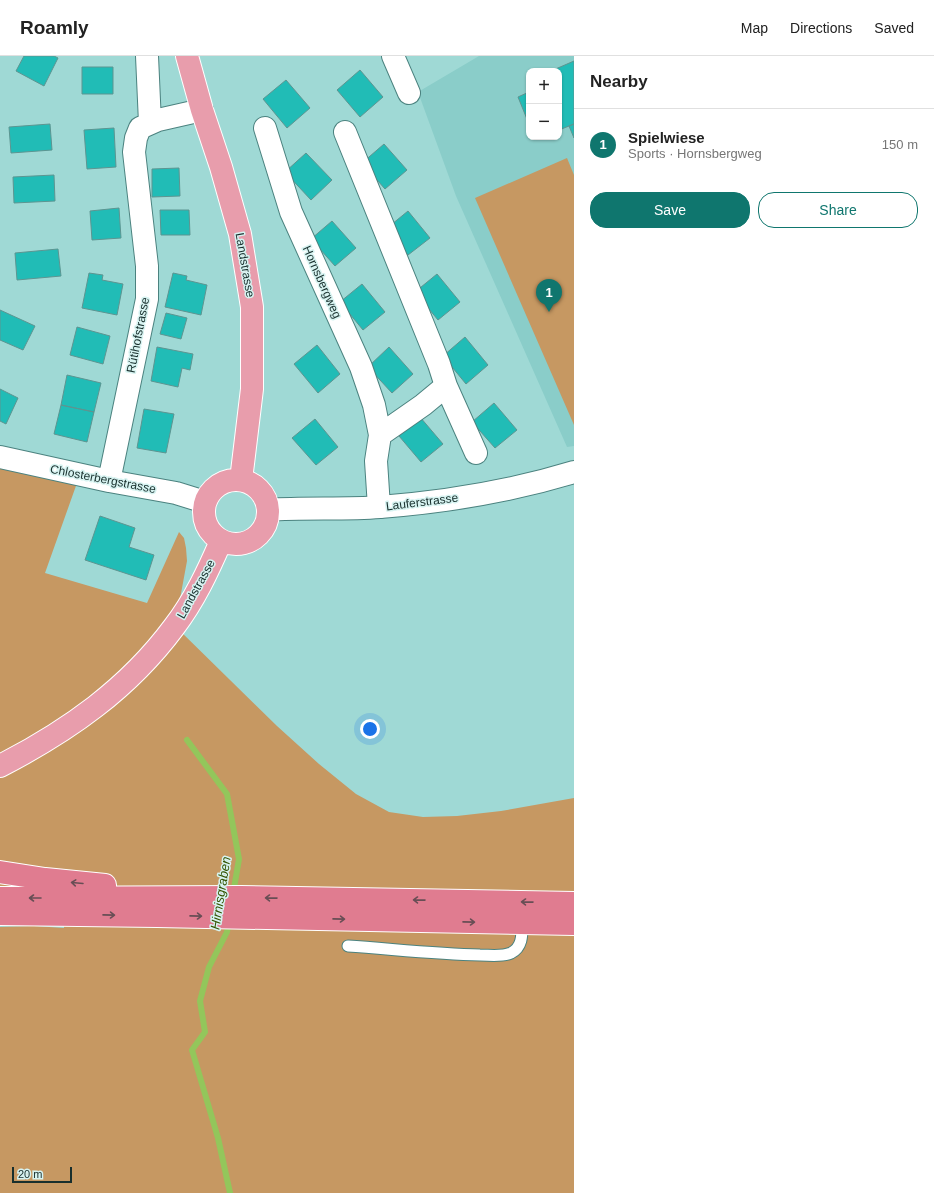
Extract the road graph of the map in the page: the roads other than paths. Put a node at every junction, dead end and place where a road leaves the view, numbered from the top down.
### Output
1 (147, 56) edge
2 (187, 56) edge
3 (393, 56) edge
4 (409, 92) dead end
5 (202, 110) junction
6 (150, 124) junction
7 (265, 128) dead end
8 (345, 132) dead end
9 (446, 386) junction
10 (380, 435) junction
11 (476, 453) dead end
12 (0, 457) edge
13 (574, 472) edge
14 (241, 480) junction
15 (109, 481) junction
16 (205, 502) junction
17 (379, 507) junction
18 (268, 510) junction
19 (221, 542) junction
20 (0, 766) edge
21 (0, 872) edge
22 (0, 898) edge
23 (157, 901) junction
24 (574, 903) edge
25 (300, 908) junction
26 (0, 914) edge
27 (522, 923) junction
28 (574, 924) edge
29 (348, 946) dead end

1 - 6 street
2 - 5 main road, Landstrasse
3 - 4 street
5 - 6 street, Rütihofstrasse
5 - 14 main road, Landstrasse
6 - 15 street, Rütihofstrasse
7 - 10 street, Hornsbergweg
8 - 9 street
9 - 10 street
9 - 11 street
10 - 17 street, Hornsbergweg
12 - 15 street, Chlosterbergstrasse
13 - 17 street, Lauferstrasse
14 - 16 main road
14 - 18 main road
15 - 16 street, Chlosterbergstrasse
16 - 19 main road
17 - 18 street, Lauferstrasse
18 - 19 main road
19 - 20 main road, Landstrasse
23 -> 21 highway
23 -> 22 highway
23 -> 25 highway
25 -> 23 highway
26 -> 23 highway
24 -> 25 highway
25 -> 27 highway
27 - 28 highway
27 - 29 lane

